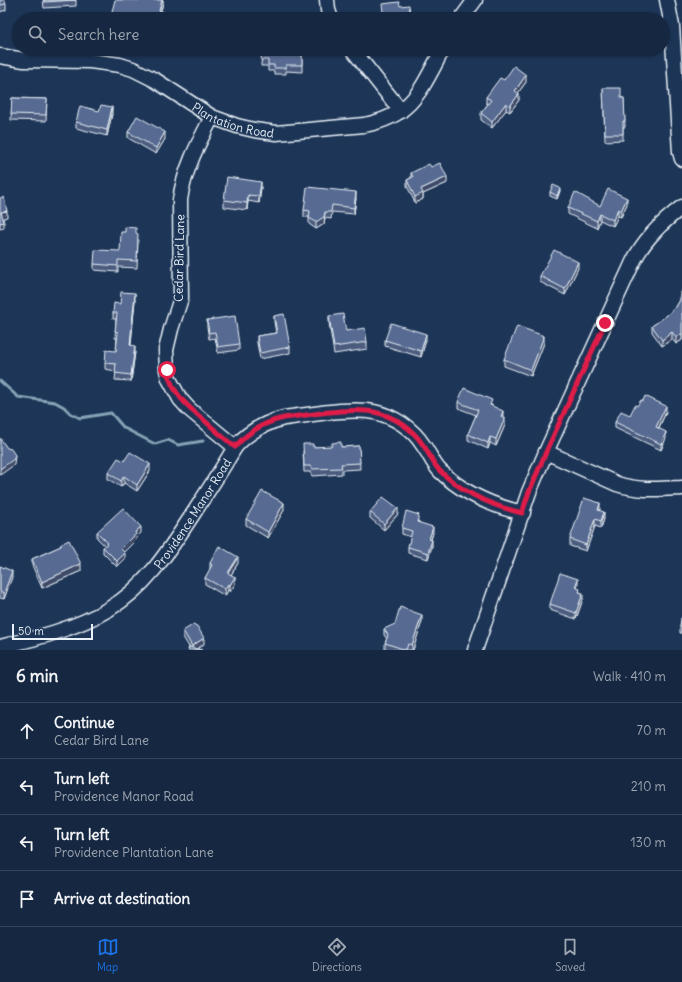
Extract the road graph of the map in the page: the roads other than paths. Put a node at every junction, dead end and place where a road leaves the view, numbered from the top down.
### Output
1 (327, 0) edge
2 (475, 0) edge
3 (667, 0) edge
4 (329, 12) edge
5 (466, 12) edge
6 (669, 12) edge
7 (670, 16) edge
8 (0, 56) edge
9 (358, 56) edge
10 (439, 56) edge
11 (401, 111) junction
12 (212, 117) junction
13 (682, 159) edge
14 (682, 207) edge
15 (235, 447) junction
16 (546, 452) junction
17 (682, 488) edge
18 (522, 513) junction
19 (0, 647) edge
20 (475, 650) edge

1 - 4 street
2 - 5 street
3 - 6 street
7 - 13 street
8 - 12 street, Plantation Road
9 - 11 street
10 - 11 street, Plantation Road
11 - 12 street, Plantation Road
12 - 15 street, Cedar Bird Lane
14 - 16 street
15 - 18 street, Providence Manor Road
15 - 19 street, Providence Manor Road
16 - 17 street
16 - 18 street
18 - 20 street

